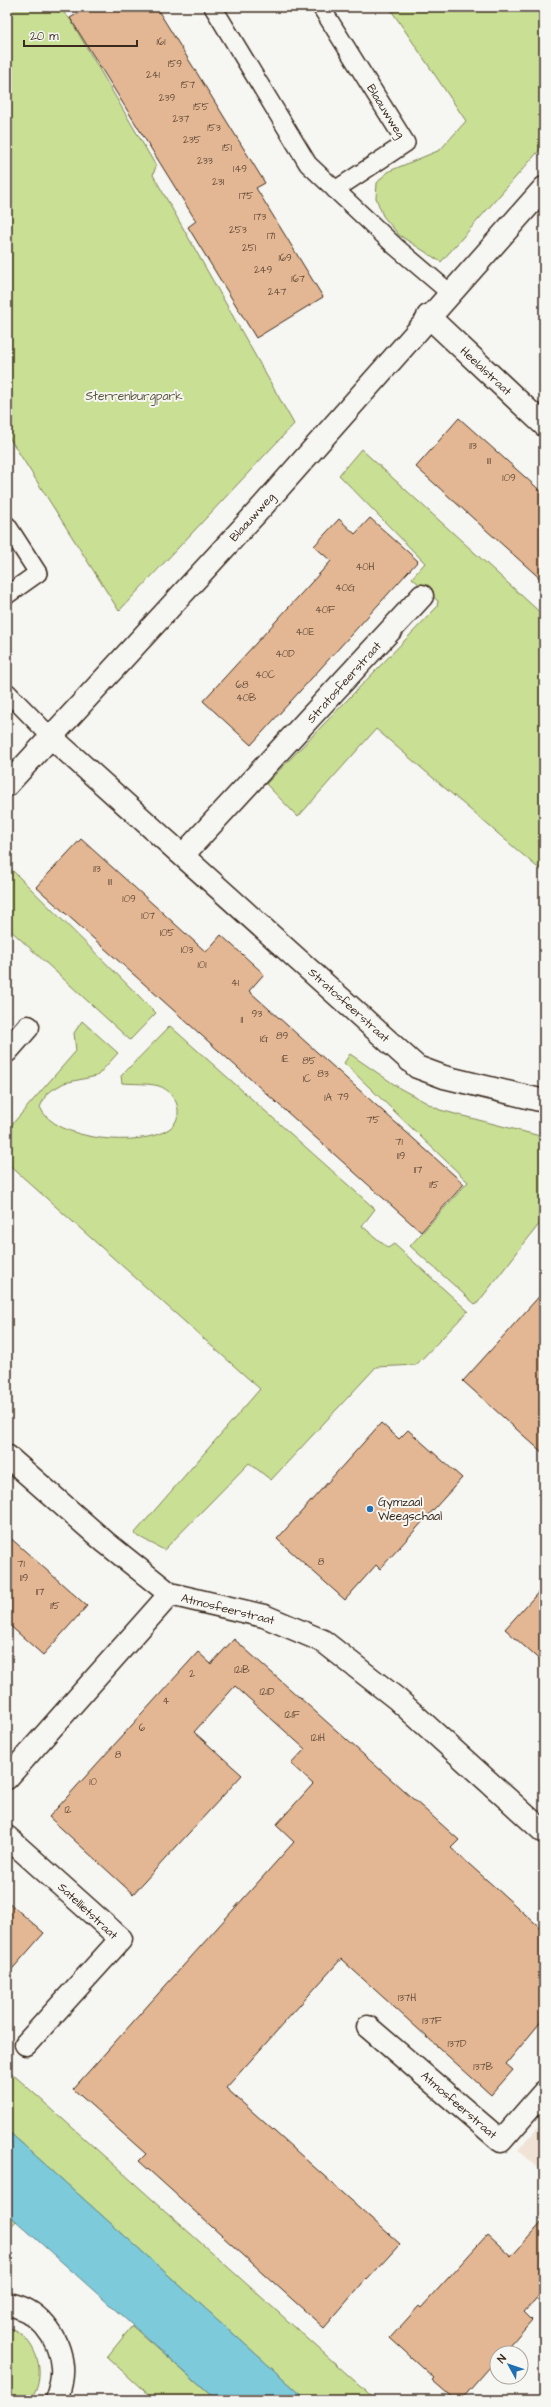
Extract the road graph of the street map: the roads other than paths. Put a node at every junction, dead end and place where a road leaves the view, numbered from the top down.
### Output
1 (213, 7) edge
2 (321, 7) edge
3 (544, 188) edge
4 (335, 190) junction
5 (450, 293) junction
6 (428, 316) junction
7 (544, 425) edge
8 (7, 525) edge
9 (7, 595) edge
10 (422, 596) dead end
11 (7, 692) edge
12 (50, 736) junction
13 (7, 785) edge
14 (182, 855) junction
15 (28, 1027) dead end
16 (7, 1050) edge
17 (544, 1101) edge
18 (7, 1456) edge
19 (170, 1594) junction
20 (7, 1778) edge
21 (544, 1832) edge
22 (7, 1837) edge
23 (368, 2027) dead end
24 (26, 2044) dead end
25 (544, 2092) edge
26 (7, 2304) edge
27 (56, 2400) edge

1 - 4 lane
2 - 4 lane, Blaauwweg
3 - 5 street, Blaauwweg
4 - 5 lane
5 - 6 street, Blaauwweg
6 - 7 street, Heelalstraat
6 - 12 street, Blaauwweg
8 - 9 lane
10 - 14 street, Stratosfeerstraat
11 - 12 lane
12 - 13 street, Blaauwweg
12 - 14 street, Stratosfeerstraat
14 - 17 street, Stratosfeerstraat
15 - 16 street
18 - 19 street, Atmosfeerstraat
19 - 20 street
19 - 21 street, Atmosfeerstraat
22 - 24 street, Satellietstraat
23 - 25 street, Atmosfeerstraat
26 - 27 street

